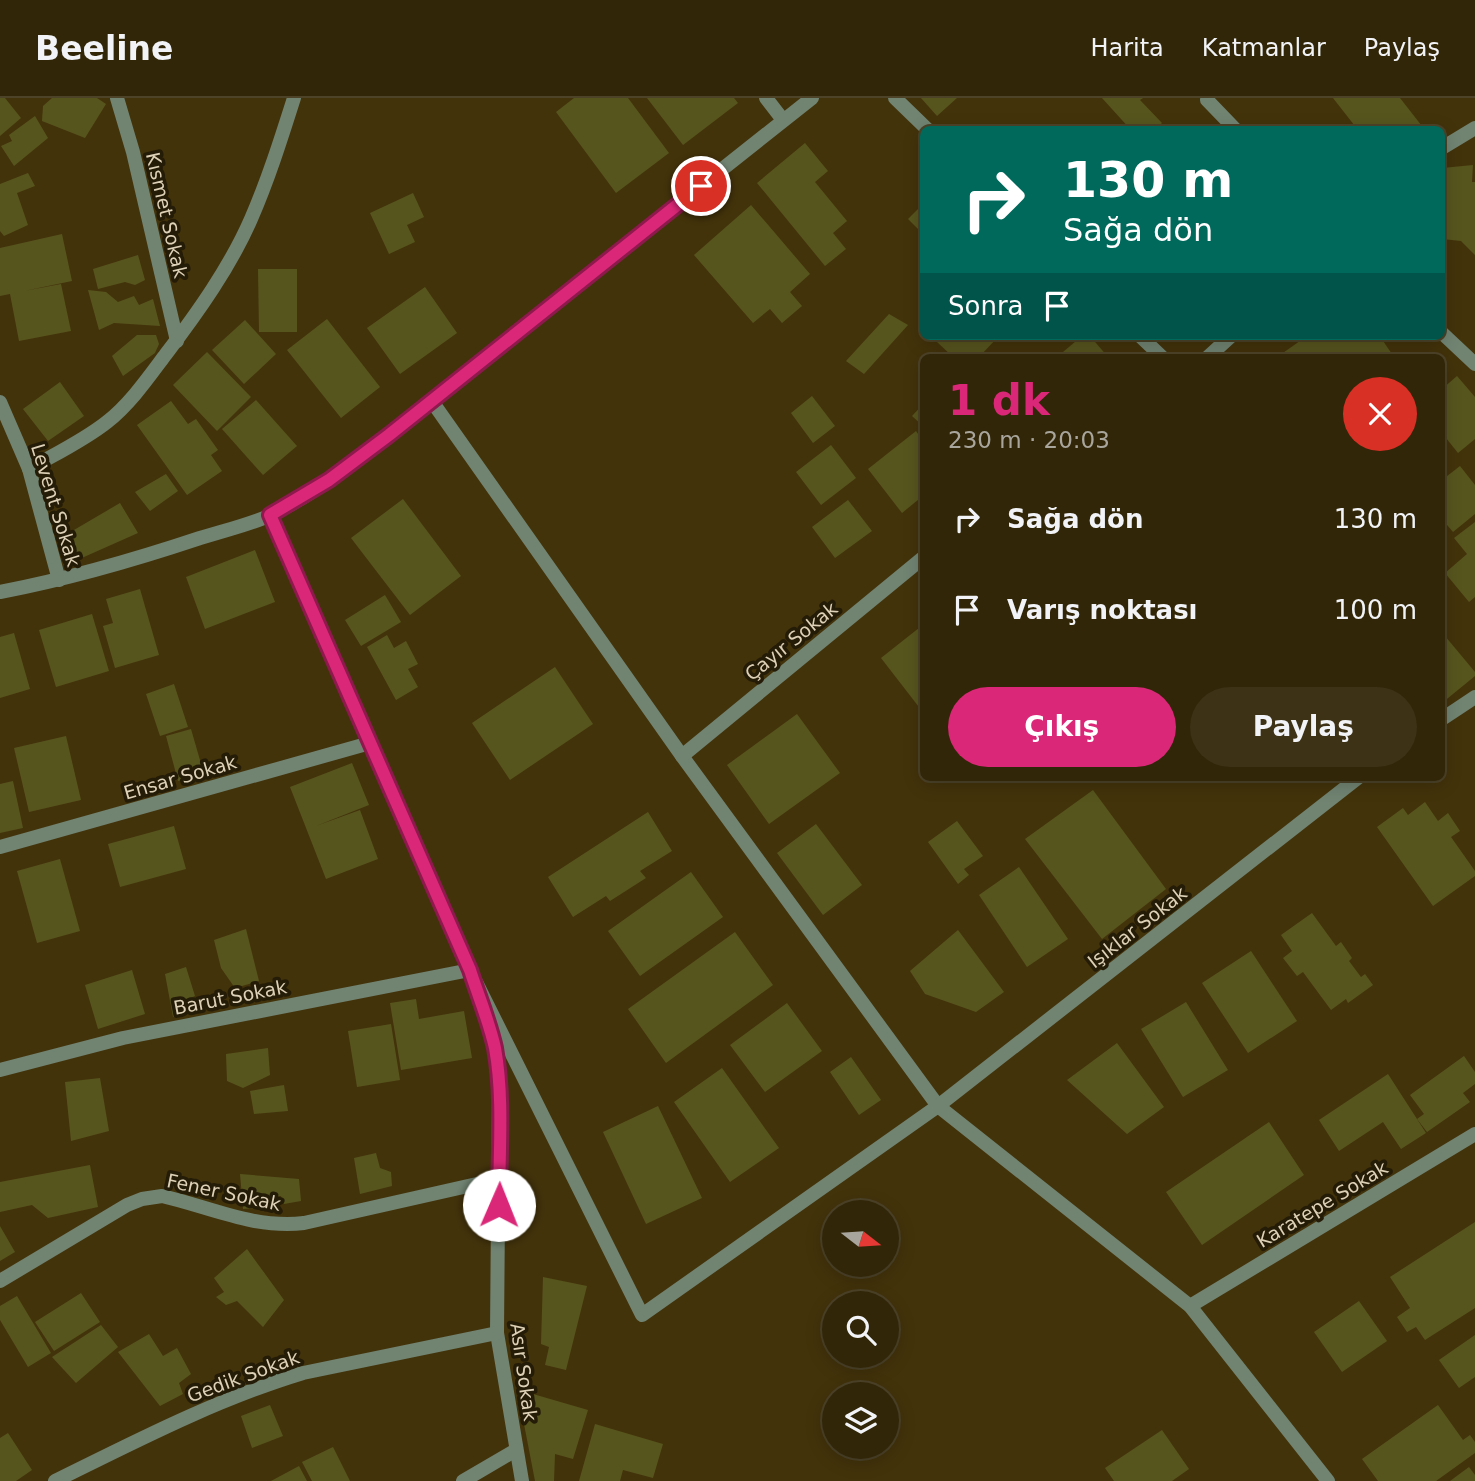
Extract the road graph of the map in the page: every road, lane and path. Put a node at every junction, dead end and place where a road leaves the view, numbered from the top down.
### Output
1 (117, 98) edge
2 (294, 98) edge
3 (766, 98) edge
4 (812, 98) edge
5 (895, 98) edge
6 (1207, 100) dead end
7 (783, 120) junction
8 (924, 126) edge
9 (1232, 126) edge
10 (1475, 128) edge
11 (1445, 146) edge
12 (1445, 336) edge
13 (1144, 340) edge
14 (1227, 340) edge
15 (177, 341) junction
16 (1159, 354) edge
17 (1211, 354) edge
18 (1475, 365) edge
19 (431, 400) junction
20 (0, 402) edge
21 (29, 469) junction
22 (270, 515) junction
23 (920, 560) edge
24 (59, 580) junction
25 (0, 592) edge
26 (1475, 697) edge
27 (1445, 717) edge
28 (370, 743) junction
29 (682, 756) junction
30 (1354, 781) edge
31 (0, 847) edge
32 (470, 970) junction
33 (0, 1070) edge
34 (938, 1106) junction
35 (1475, 1134) edge
36 (499, 1179) junction
37 (0, 1281) edge
38 (1189, 1306) junction
39 (497, 1333) junction
40 (516, 1450) junction
41 (55, 1481) edge
42 (463, 1481) edge
43 (522, 1481) edge
44 (1328, 1481) edge

1 - 15 street, Kısmet Sokak
2 - 15 street
3 - 7 street
4 - 7 street
5 - 8 street
6 - 9 street
7 - 19 street
10 - 11 street
12 - 18 street
13 - 16 street
14 - 17 street
15 - 21 street
19 - 22 street
19 - 29 street
20 - 21 street, Levent Sokak
21 - 24 street, Levent Sokak
22 - 24 street
22 - 28 street, Asır Sokak
23 - 29 street, Çayır Sokak
24 - 25 street
26 - 27 street
28 - 31 street, Ensar Sokak
28 - 32 street, Asır Sokak
29 - 34 street
30 - 34 street, Işıklar Sokak
32 - 33 street, Barut Sokak
32 - 34 street, Işıklar Sokak
32 - 36 street, Asır Sokak
34 - 38 street
35 - 38 street, Karatepe Sokak
36 - 37 street, Fener Sokak
36 - 39 street, Asır Sokak
38 - 44 street
39 - 40 street, Asır Sokak
39 - 41 street, Gedik Sokak
40 - 42 street
40 - 43 street, Asır Sokak

